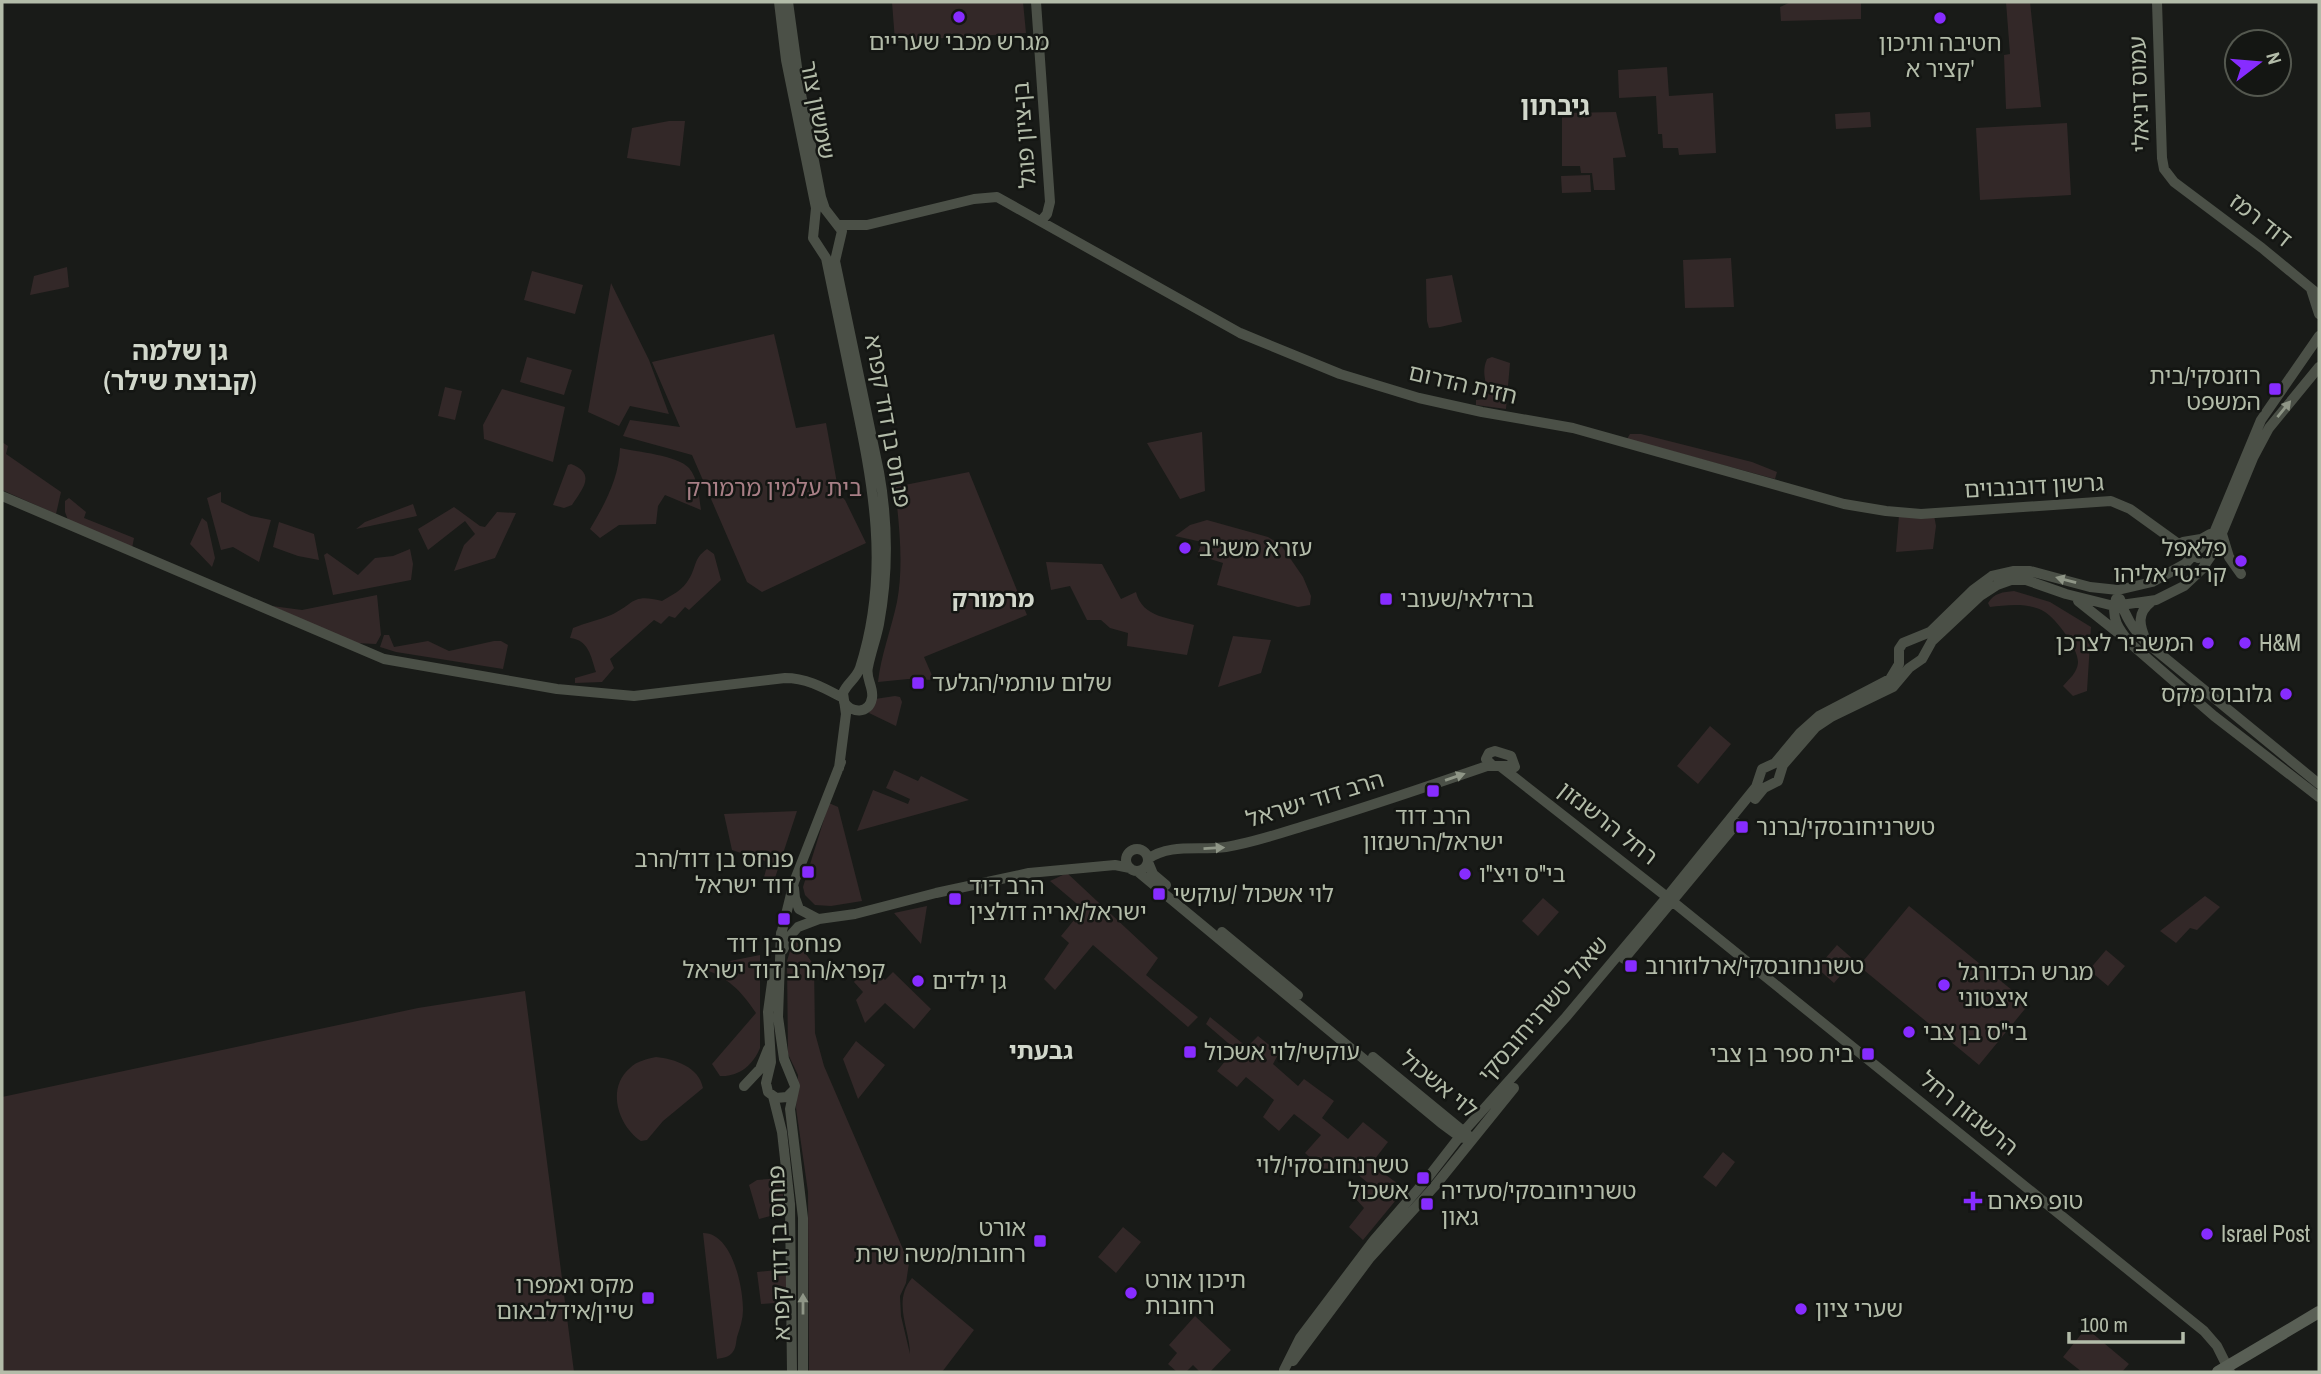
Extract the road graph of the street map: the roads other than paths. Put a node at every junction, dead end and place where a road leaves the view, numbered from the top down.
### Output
1 (779, 2) edge
2 (788, 2) edge
3 (1036, 2) edge
4 (2157, 2) edge
5 (2174, 182) joint
6 (1041, 220) junction
7 (837, 223) junction
8 (867, 225) junction
9 (815, 227) junction
10 (840, 242) junction
11 (818, 246) junction
12 (2309, 287) junction
13 (2319, 295) edge
14 (2319, 314) edge
15 (2319, 335) edge
16 (2319, 366) edge
17 (2, 496) edge
18 (1903, 513) joint
19 (2220, 529) junction
20 (2179, 542) junction
21 (2197, 553) junction
22 (2211, 558) junction
23 (2178, 569) junction
24 (2241, 574) dead end
25 (2118, 590) junction
26 (2066, 594) junction
27 (2156, 600) junction
28 (2118, 605) junction
29 (1914, 639) junction
30 (2129, 642) junction
31 (2147, 643) junction
32 (1924, 652) junction
33 (1900, 658) junction
34 (1913, 665) junction
35 (849, 684) junction
36 (822, 686) junction
37 (871, 690) junction
38 (843, 700) junction
39 (866, 708) junction
40 (1513, 763) junction
41 (1496, 765) junction
42 (839, 768) junction
43 (1775, 770) junction
44 (1765, 781) junction
45 (1522, 782) junction
46 (2319, 785) edge
47 (2319, 797) edge
48 (1128, 855) junction
49 (1148, 860) junction
50 (1104, 866) junction
51 (1133, 870) junction
52 (794, 882) junction
53 (1670, 899) junction
54 (819, 919) junction
55 (781, 933) junction
56 (781, 959) junction
57 (769, 1039) junction
58 (791, 1075) junction
59 (768, 1078) junction
60 (744, 1086) dead end
61 (793, 1091) junction
62 (773, 1096) junction
63 (1441, 1124) junction
64 (1462, 1134) junction
65 (1473, 1139) junction
66 (1451, 1148) junction
67 (2319, 1312) edge
68 (2225, 1370) edge
69 (1283, 1371) edge
70 (792, 1372) edge
71 (803, 1372) edge

1 - 9 street, שמשון צור
2 - 7 street, שמשון צור
3 - 6 street, בן-ציון פוגל
4 - 5 street, עמוס דניאלי
5 - 12 street, דוד רמז
6 - 8 street, חזית הדרום
6 - 18 street, חזית הדרום
7 - 8 street
7 - 9 street
7 - 10 street
8 - 10 street
9 - 11 street
10 - 11 street
10 - 37 street, פנחס בן דוד קפרא
11 - 35 street, פנחס בן דוד קפרא
12 - 13 street, דוד רמז
12 - 14 street
15 - 19 street
19 -> 16 street
17 - 36 street
18 - 20 street, גרשון דובנבוים
19 - 20 street
19 - 21 street
19 - 22 street
19 - 24 street
20 - 21 street, גרשון דובנבוים
20 - 23 street
21 - 22 street, גרשון דובנבוים
21 - 23 street
22 - 27 street
23 - 25 street
25 - 28 street
25 -> 29 street
26 - 28 street
26 - 30 street
26 - 32 street
27 - 28 street
27 - 31 street
28 - 30 street
28 - 31 street
29 - 32 street
29 - 33 street
30 - 47 street
31 - 46 street
32 - 34 street
33 - 34 street
33 - 43 street
34 - 43 street
35 - 36 street
35 - 37 street
35 - 38 street
36 - 38 street
37 - 39 street
38 - 39 street
38 - 42 street
39 - 42 street
40 - 41 street
40 - 41 street
40 - 45 street
41 - 45 street, רחל הרשנזון
49 -> 41 street, הרב דוד ישראל
42 - 52 street
43 - 44 street
43 - 44 street
44 - 53 street, שאול טשרניחובסקי
45 - 53 street, רחל הרשנזון
48 - 49 street
48 - 50 street
48 - 51 street
49 - 51 street
49 - 64 street, לוי אשכול
50 - 51 street
50 - 54 street
51 - 63 street, לוי אשכול
52 - 54 street
52 - 55 street
53 - 64 street, שאול טשרניחובסקי
53 - 65 street, שאול טשרניחובסקי
53 - 68 street, הרשנזון רחל
54 - 56 street
55 - 56 street
55 - 57 street
56 - 58 street
57 - 59 street
57 - 60 street
58 - 59 street
58 - 61 street
59 - 62 street
61 - 62 street
71 -> 61 street, פנחס בן דוד קפרא
62 - 70 street, פנחס בן דוד קפרא
63 - 64 street, לוי אשכול
63 - 66 street
64 - 65 street, לוי אשכול
64 - 66 street, שאול טשרניחובסקי
65 - 69 street, שאול טשרניחובסקי
66 - 69 street, שאול טשרניחובסקי
67 - 68 main road

